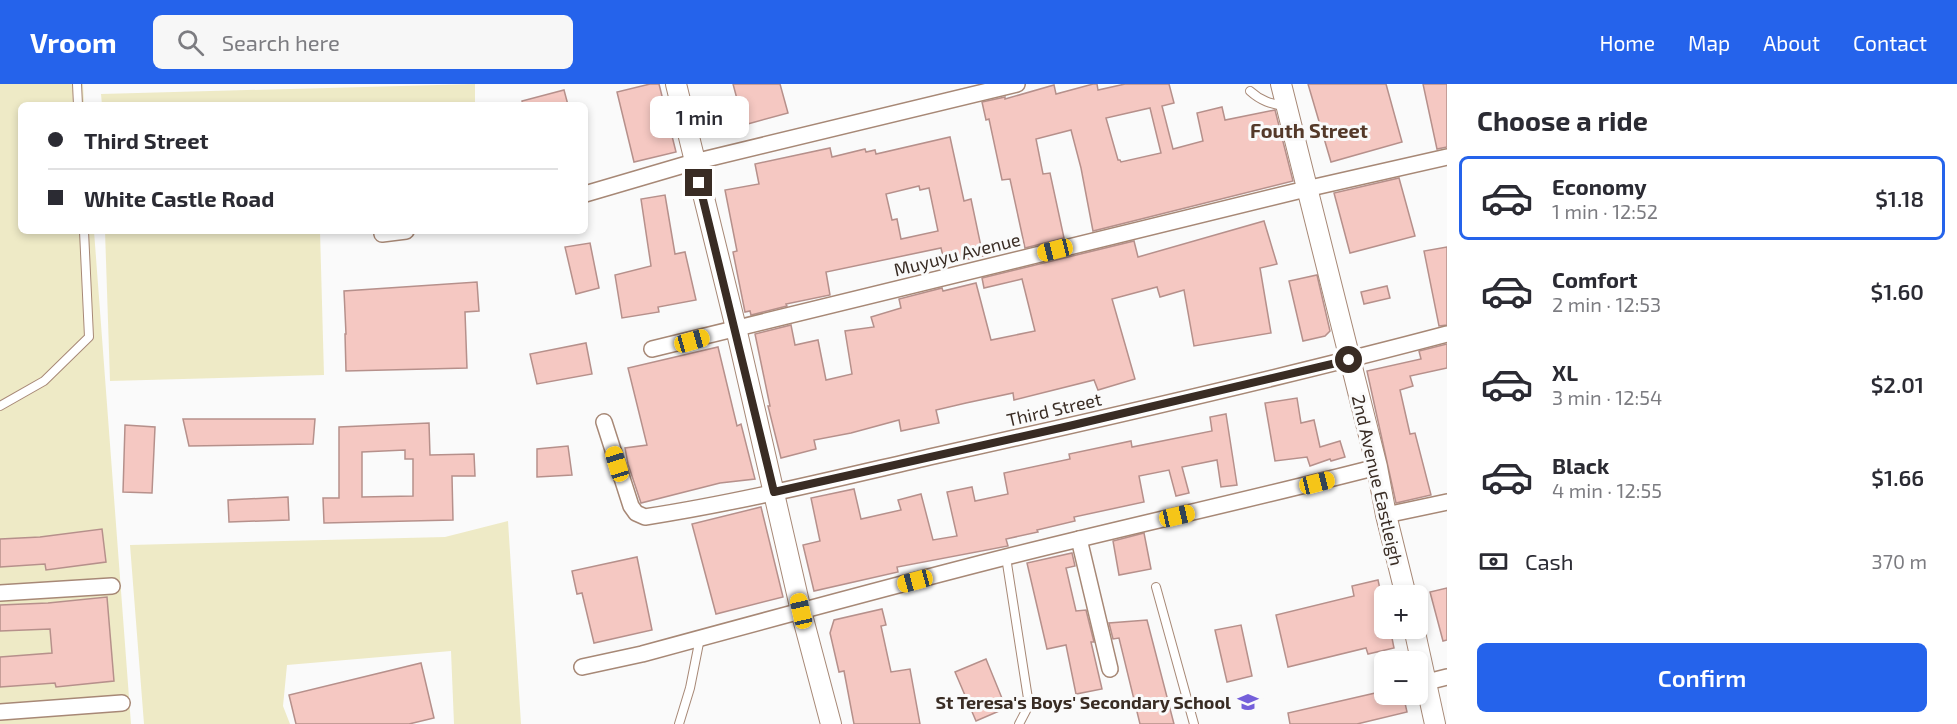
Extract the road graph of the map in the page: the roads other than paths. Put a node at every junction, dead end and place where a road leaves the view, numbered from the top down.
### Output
1 (77, 84) edge
2 (676, 84) edge
3 (1017, 84) edge
4 (1281, 84) edge
5 (1250, 91) dead end
6 (78, 102) edge
7 (1287, 107) junction
8 (1447, 158) edge
9 (694, 162) junction
10 (1306, 189) junction
11 (588, 193) edge
12 (84, 234) edge
13 (736, 328) junction
14 (1447, 334) edge
15 (652, 349) dead end
16 (1349, 360) junction
17 (0, 406) edge
18 (604, 422) dead end
19 (1377, 468) junction
20 (774, 492) junction
21 (1447, 502) edge
22 (1386, 515) junction
23 (1078, 539) junction
24 (1006, 557) junction
25 (1403, 585) edge
26 (112, 586) dead end
27 (1156, 587) dead end
28 (0, 593) edge
29 (801, 611) junction
30 (700, 638) junction
31 (582, 667) dead end
32 (1110, 669) dead end
33 (1447, 677) edge
34 (1428, 682) edge
35 (1428, 687) edge
36 (122, 703) dead end
37 (0, 712) edge
38 (679, 724) edge
39 (831, 724) edge
40 (1019, 724) edge
41 (1194, 724) edge
42 (1436, 724) edge

1 - 6 lane
2 - 9 street
3 - 9 street
4 - 7 street, 2nd Avenue Eastleigh
5 - 7 lane
7 - 10 street, 2nd Avenue Eastleigh
8 - 10 street, Muyuyu Avenue
9 - 11 street
9 - 13 street
10 - 13 street, Muyuyu Avenue
10 - 16 street, 2nd Avenue Eastleigh
12 - 17 lane
13 - 15 street, Muyuyu Avenue
13 - 20 street
14 - 16 street, Third Street
16 - 19 street, 2nd Avenue Eastleigh
16 - 20 street, Third Street
18 - 20 street, Third Street
19 - 22 street, 2nd Avenue Eastleigh
19 - 23 street
20 - 29 street
21 - 22 street
22 - 25 street, 2nd Avenue Eastleigh
23 - 24 street
23 - 32 street
24 - 29 street
24 - 40 lane
26 - 28 street
27 - 41 lane
29 - 30 street
29 - 39 street
30 - 31 street
30 - 38 lane
33 - 34 street
35 - 42 street
36 - 37 street

